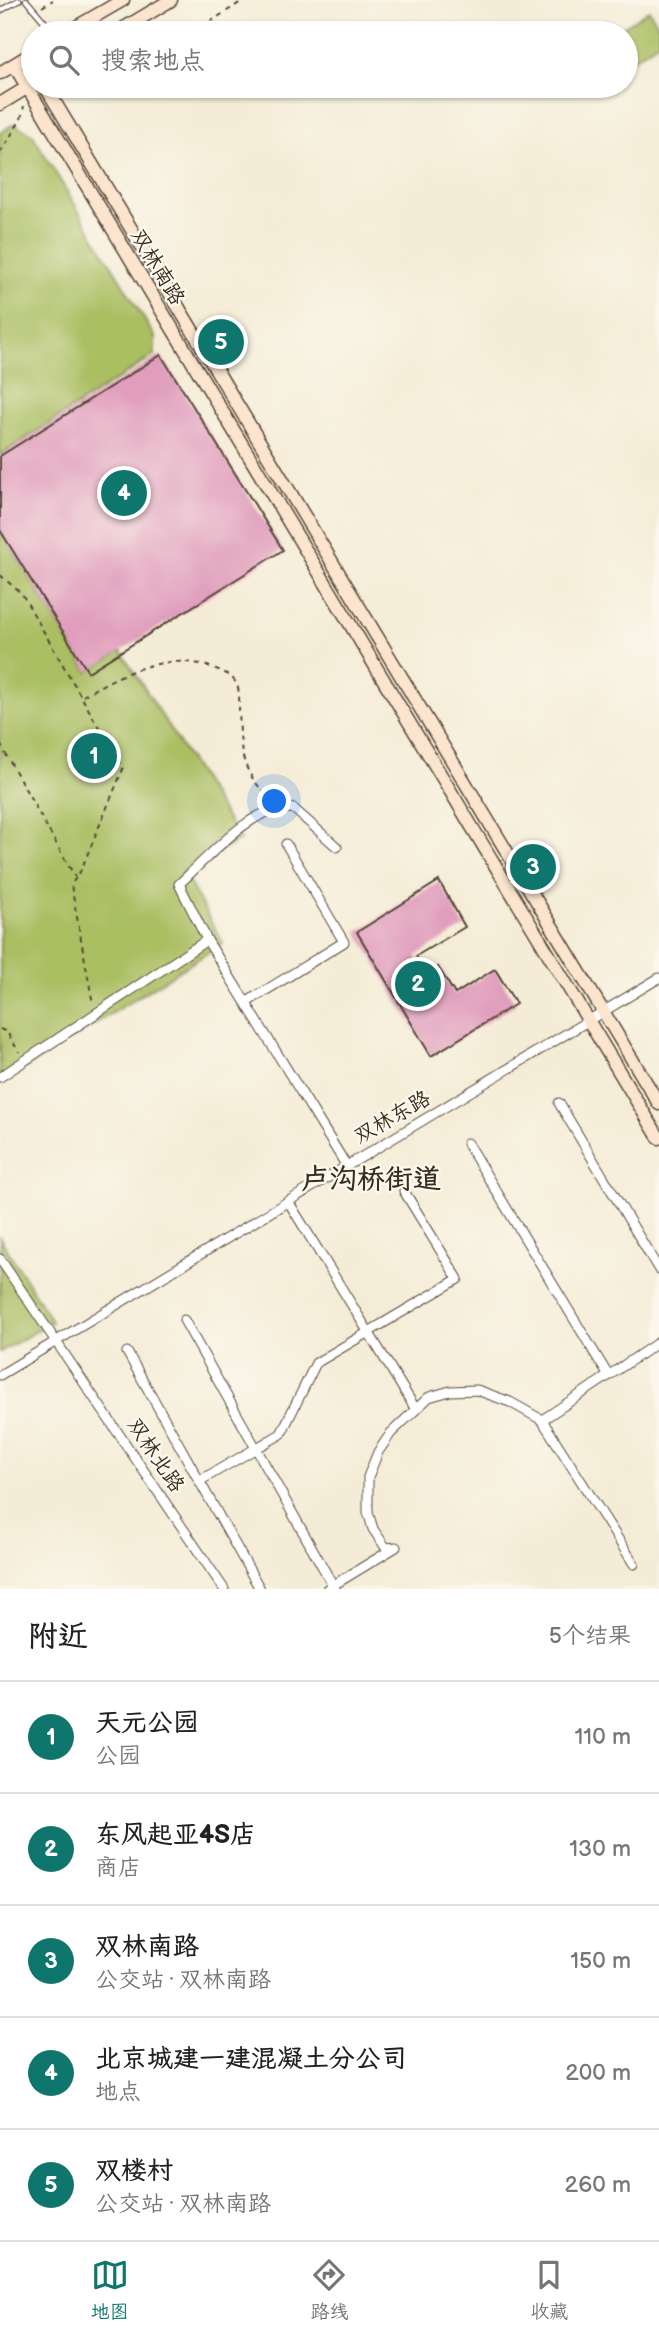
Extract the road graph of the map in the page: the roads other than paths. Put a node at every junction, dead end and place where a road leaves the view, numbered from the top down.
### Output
1 (19, 0) edge
2 (26, 0) edge
3 (123, 0) edge
4 (171, 0) edge
5 (0, 11) edge
6 (45, 21) edge
7 (87, 21) edge
8 (136, 21) edge
9 (21, 63) edge
10 (4, 69) edge
11 (21, 80) edge
12 (21, 91) edge
13 (37, 98) edge
14 (52, 98) edge
15 (0, 104) edge
16 (286, 844) dead end
17 (337, 847) dead end
18 (206, 940) junction
19 (659, 978) edge
20 (247, 1002) junction
21 (604, 1013) junction
22 (589, 1023) junction
23 (0, 1077) edge
24 (559, 1103) dead end
25 (659, 1104) edge
26 (659, 1138) edge
27 (467, 1143) dead end
28 (346, 1165) junction
29 (404, 1191) dead end
30 (288, 1201) junction
31 (0, 1259) edge
32 (659, 1270) edge
33 (184, 1320) dead end
34 (370, 1332) junction
35 (56, 1341) junction
36 (659, 1342) edge
37 (127, 1352) dead end
38 (0, 1375) edge
39 (608, 1375) junction
40 (415, 1408) junction
41 (542, 1420) junction
42 (256, 1448) junction
43 (201, 1480) junction
44 (634, 1564) dead end
45 (332, 1588) edge
46 (224, 1589) edge
47 (260, 1589) edge

1 - 5 lane
2 - 6 lane
3 - 7 street
4 - 8 street
9 - 10 street
10 - 11 street, 双林南路
12 - 15 street
13 - 22 street, 双林南路
14 - 21 street, 双林南路
16 - 20 street
17 - 18 street
18 - 20 street
18 - 23 street
19 - 21 street, 双林东路
20 - 28 street
21 - 22 street, 双林东路
21 - 25 street, 双林南路
22 - 26 street, 双林南路
22 - 28 street, 双林东路
24 - 32 street
27 - 39 street
28 - 30 street, 双林东路
29 - 34 street
30 - 34 street
30 - 35 street, 双林东路
31 - 35 street, 双林北路
33 - 42 street
34 - 40 street
34 - 42 street
35 - 38 street, 双林东路
35 - 46 street, 双林北路
36 - 39 street
37 - 43 street
39 - 41 street
40 - 41 street
40 - 45 street
41 - 44 street
42 - 43 street
42 - 45 street
43 - 47 street

